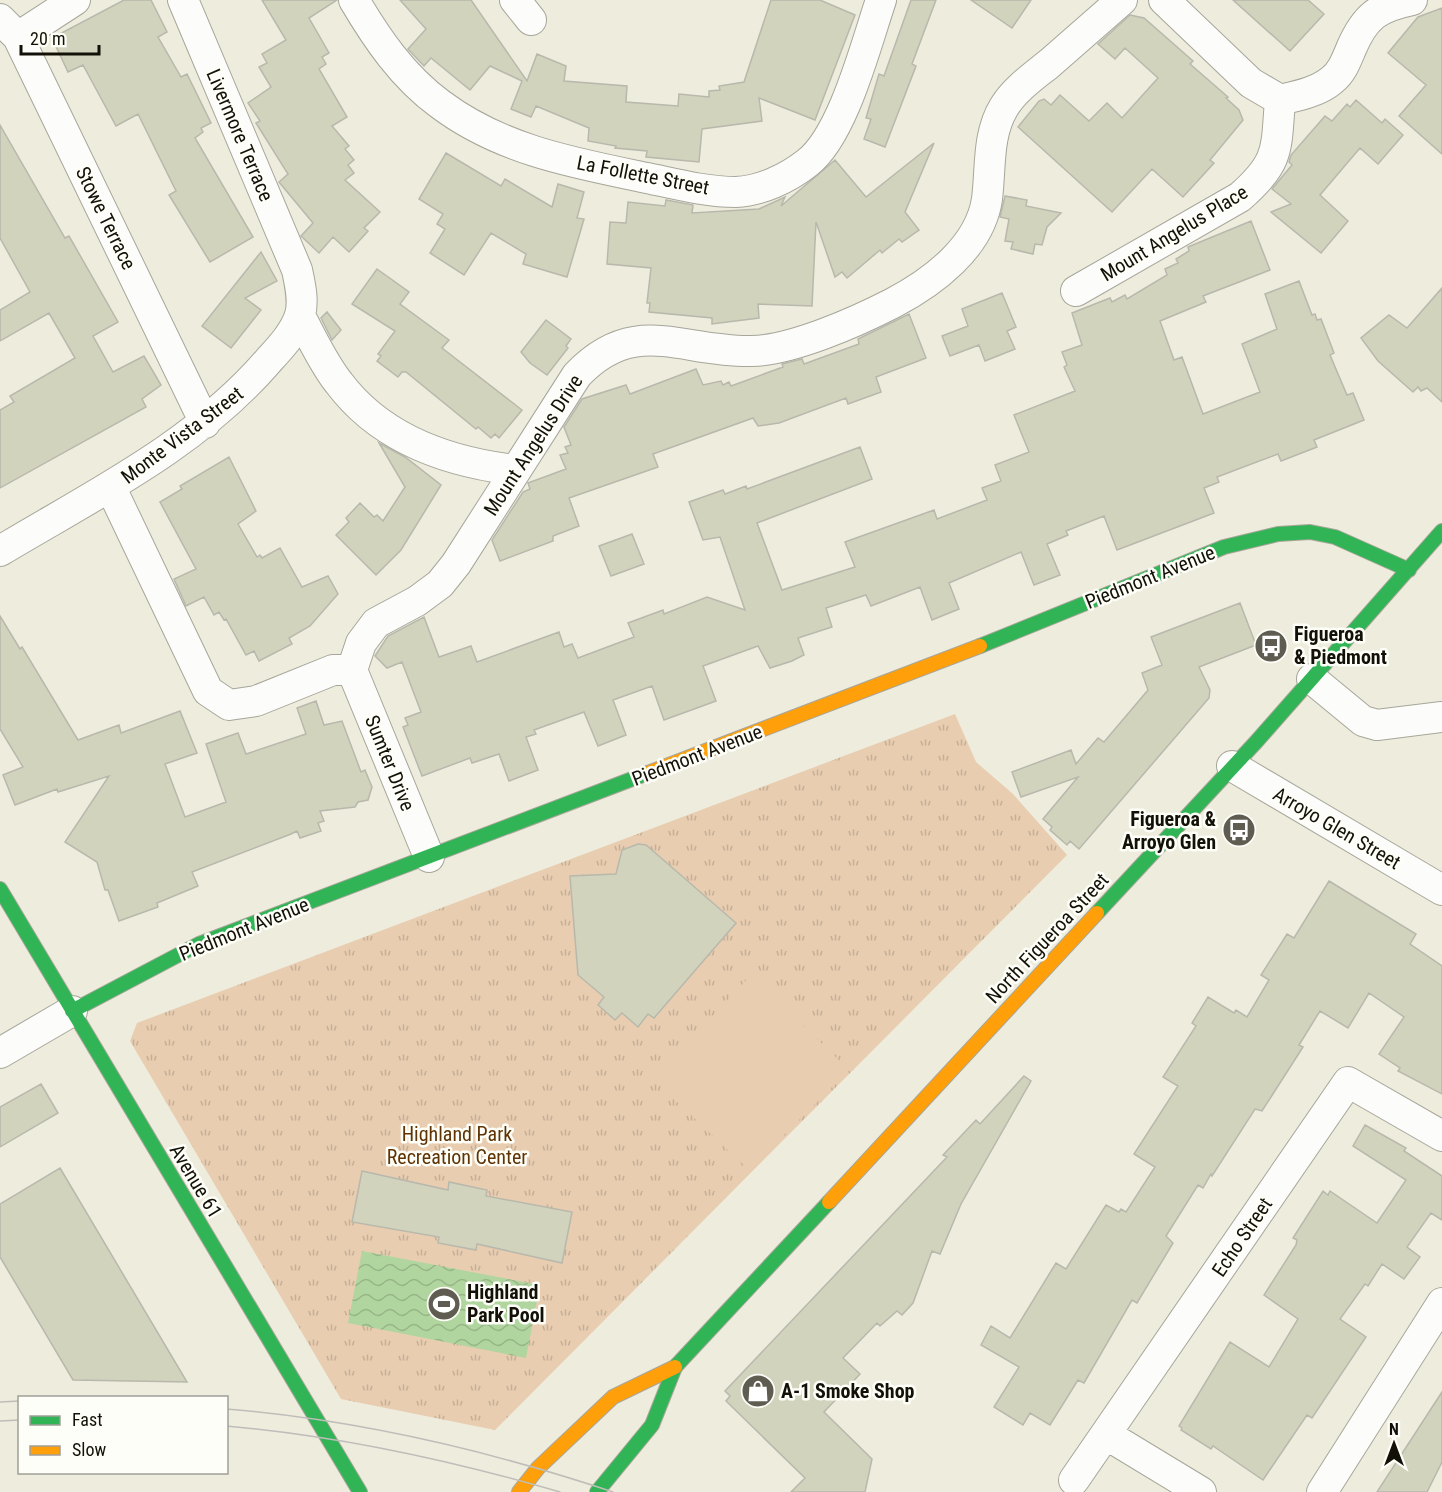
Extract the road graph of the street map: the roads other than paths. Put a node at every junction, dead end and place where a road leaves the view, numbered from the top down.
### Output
1 (75, 0) edge
2 (183, 0) edge
3 (354, 0) edge
4 (881, 0) edge
5 (1122, 0) edge
6 (1164, 0) edge
7 (1412, 0) edge
8 (9, 28) edge
9 (1280, 100) junction
10 (297, 270) joint
11 (1076, 291) dead end
12 (300, 316) junction
13 (205, 423) junction
14 (514, 470) junction
15 (111, 488) junction
16 (1442, 531) edge
17 (0, 551) edge
18 (1408, 570) junction
19 (352, 670) junction
20 (1312, 679) junction
21 (1442, 717) edge
22 (1232, 766) junction
23 (429, 857) junction
24 (0, 889) edge
25 (1442, 890) edge
26 (72, 1011) junction
27 (0, 1053) edge
28 (1442, 1136) edge
29 (1442, 1304) edge
30 (675, 1367) junction
31 (1107, 1435) junction
32 (1074, 1480) dead end
33 (360, 1492) edge
34 (519, 1492) edge
35 (597, 1492) edge
36 (1201, 1492) edge
37 (1322, 1492) edge

1 - 8 street
2 - 10 street, Livermore Terrace
3 - 4 street, La Follette Street
5 - 14 street, Mount Angelus Drive
6 - 9 street
7 - 9 street
8 - 13 street, Stowe Terrace
9 - 11 street, Mount Angelus Place
10 - 12 street, Monte Vista Street
12 - 13 street, Monte Vista Street
12 - 14 street
13 - 15 street, Monte Vista Street
14 - 19 street, Mount Angelus Drive
15 - 17 street, Monte Vista Street
15 - 19 street
16 - 18 street, North Figueroa Street
18 - 20 street, North Figueroa Street
18 - 23 street, Piedmont Avenue
19 - 23 street, Sumter Drive
20 - 21 street
20 - 22 street, North Figueroa Street
22 - 25 street, Arroyo Glen Street
22 - 30 street, North Figueroa Street
23 - 26 street, Piedmont Avenue
24 - 26 street, Avenue 61
26 - 27 street, Piedmont Avenue
26 - 33 street, Avenue 61
28 - 31 street, Echo Street
29 - 37 street
30 - 34 street, North Figueroa Street
30 - 35 street, North Figueroa Street
31 - 32 street, Echo Street
31 - 36 street

